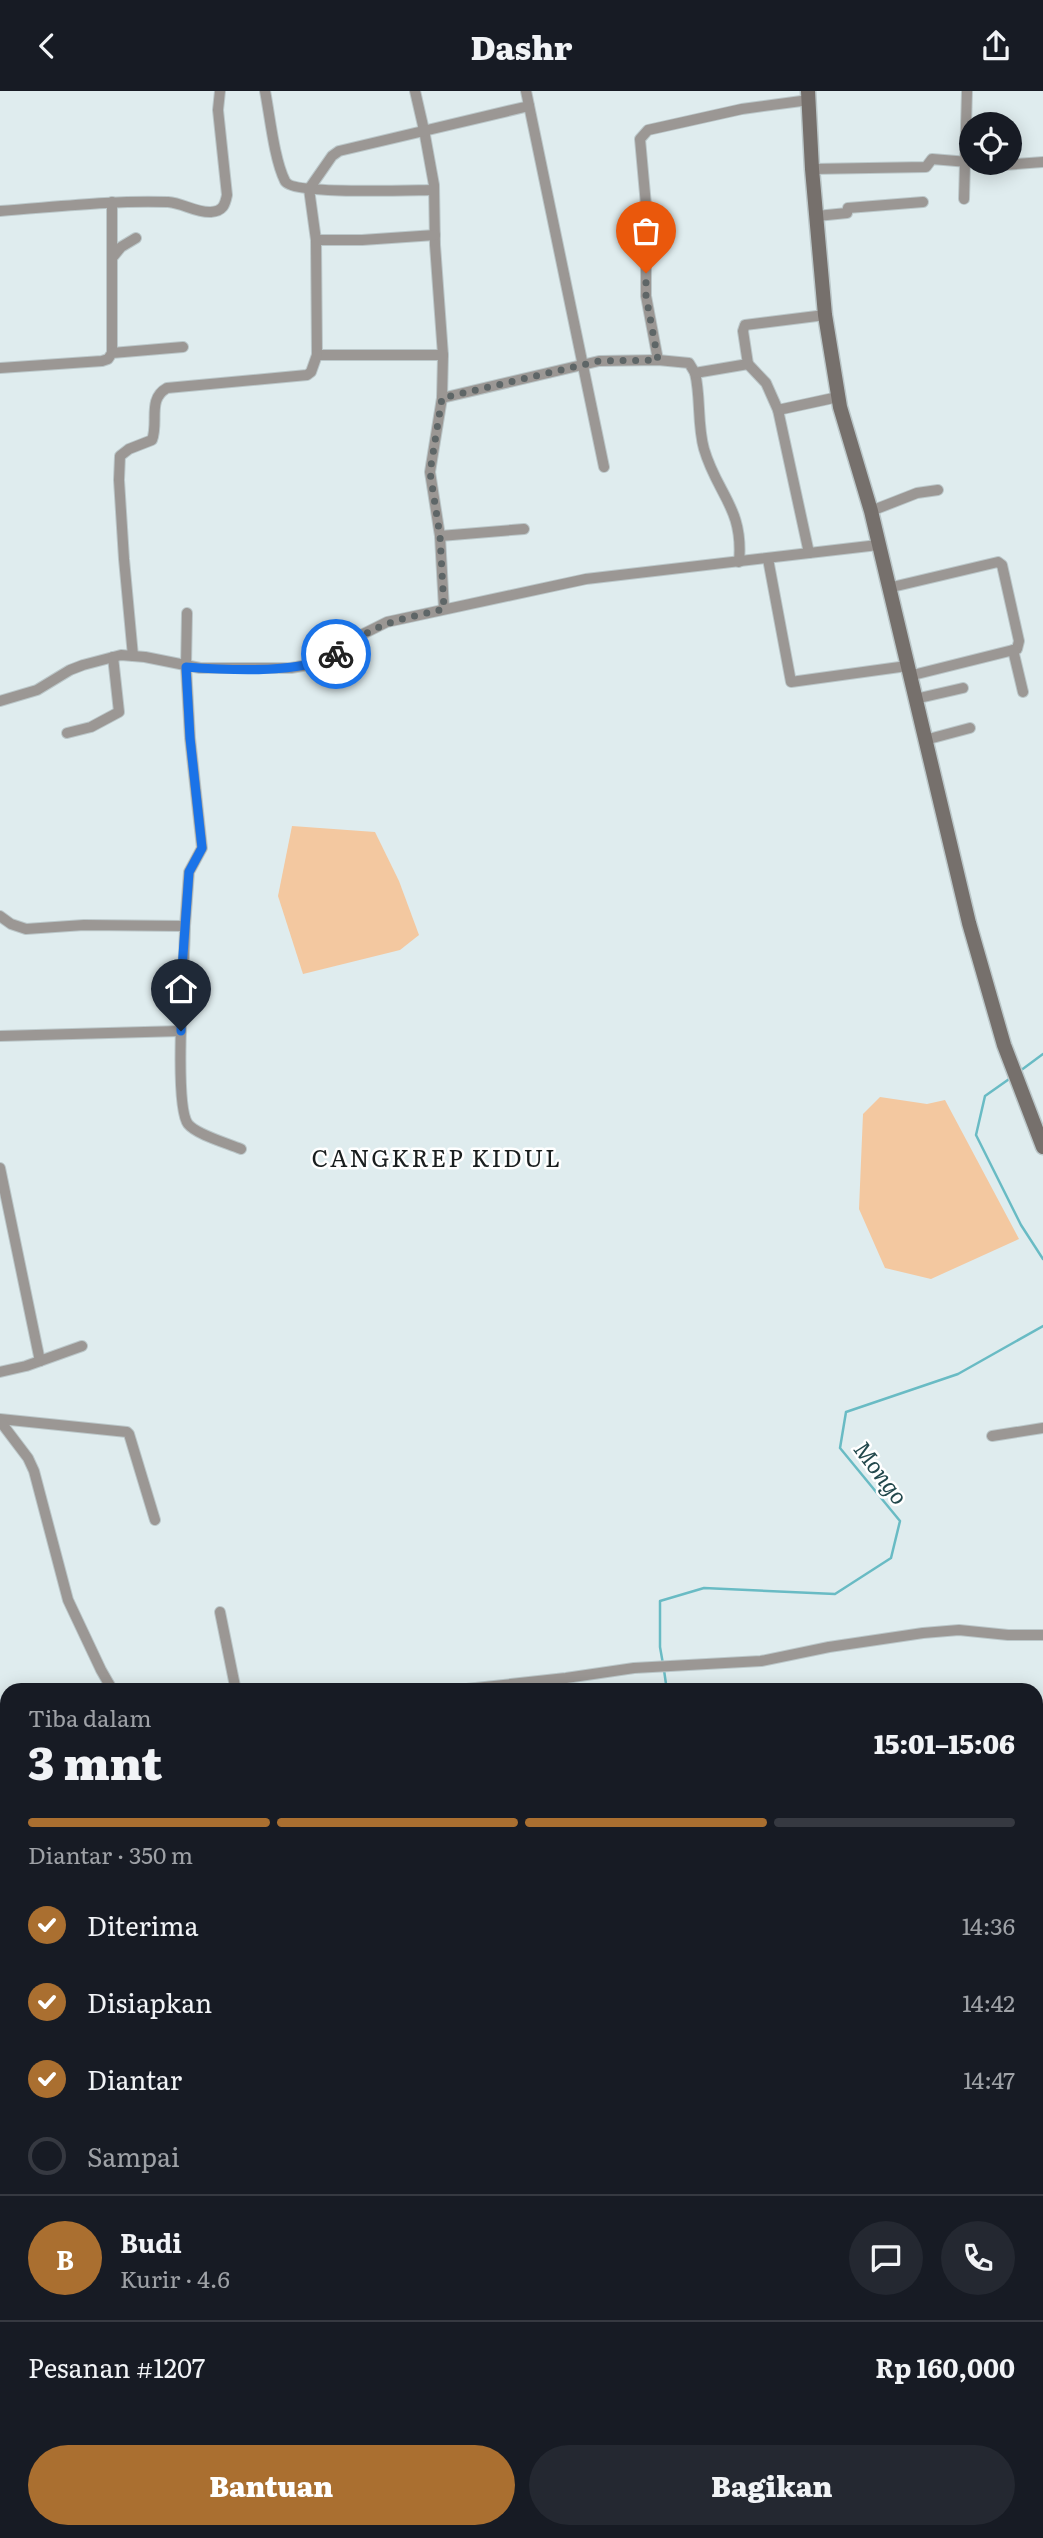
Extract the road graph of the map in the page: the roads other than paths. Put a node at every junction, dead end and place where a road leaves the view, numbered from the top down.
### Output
1 (220, 91) edge
2 (265, 91) edge
3 (415, 91) edge
4 (526, 91) edge
5 (967, 91) edge
6 (809, 96) edge
7 (529, 106) junction
8 (967, 112) edge
9 (424, 129) junction
10 (959, 162) edge
11 (1043, 162) edge
12 (1022, 164) edge
13 (812, 169) junction
14 (965, 175) edge
15 (309, 189) junction
16 (434, 190) junction
17 (964, 199) dead end
18 (112, 202) junction
19 (923, 202) dead end
20 (0, 211) edge
21 (817, 216) junction
22 (435, 235) junction
23 (136, 238) dead end
24 (316, 240) junction
25 (112, 259) junction
26 (825, 315) junction
27 (183, 347) dead end
28 (112, 353) junction
29 (317, 355) junction
30 (443, 355) junction
31 (658, 360) junction
32 (748, 364) junction
33 (584, 365) junction
34 (0, 368) edge
35 (695, 373) junction
36 (838, 397) junction
37 (442, 398) junction
38 (778, 410) junction
39 (604, 467) dead end
40 (938, 490) dead end
41 (871, 511) junction
42 (524, 529) dead end
43 (440, 536) junction
44 (878, 545) junction
45 (809, 554) junction
46 (768, 559) junction
47 (739, 562) junction
48 (888, 588) junction
49 (444, 609) junction
50 (187, 613) dead end
51 (1013, 650) junction
52 (133, 656) junction
53 (113, 657) junction
54 (186, 667) junction
55 (908, 671) junction
56 (963, 688) dead end
57 (1023, 692) dead end
58 (915, 699) junction
59 (0, 701) edge
60 (970, 728) dead end
61 (67, 733) dead end
62 (925, 740) junction
63 (0, 916) edge
64 (185, 926) junction
65 (181, 1031) junction
66 (0, 1036) edge
67 (1043, 1147) edge
68 (241, 1149) dead end
69 (0, 1168) edge
70 (82, 1346) dead end
71 (40, 1361) junction
72 (0, 1372) edge
73 (0, 1420) edge
74 (1043, 1428) edge
75 (992, 1436) dead end
76 (155, 1520) dead end
77 (220, 1612) dead end
78 (1043, 1635) edge
79 (108, 1683) edge
80 (234, 1683) edge
81 (521, 1683) edge

1 - 18 street
2 - 15 street
3 - 9 street
4 - 7 street
5 - 8 street
6 - 13 main road
6 - 31 street
7 - 9 street
7 - 33 street
9 - 15 street
9 - 16 street
10 - 13 street
11 - 12 street
13 - 21 main road
14 - 17 street
15 - 16 street
15 - 24 street
16 - 22 street
18 - 20 street
18 - 25 street
19 - 21 street
21 - 26 main road
22 - 24 street
22 - 30 street
23 - 25 street
24 - 29 street
25 - 28 street
26 - 32 street
26 - 36 main road
27 - 28 street
28 - 34 street
29 - 30 street
29 - 52 street
30 - 37 street
31 - 33 street
31 - 35 street
32 - 35 street
32 - 38 street
33 - 37 street
33 - 39 street
35 - 47 street
36 - 38 street
36 - 41 main road
37 - 43 street
38 - 45 street
40 - 41 street
41 - 44 main road
42 - 43 street
43 - 49 street
44 - 45 street
44 - 48 main road
45 - 46 street
46 - 47 street
46 - 55 street
47 - 49 street
48 - 51 street
48 - 55 main road
49 - 54 street
50 - 54 street
51 - 55 street
51 - 57 street
52 - 53 street
52 - 54 street
53 - 59 street
53 - 61 street
54 - 64 street
55 - 58 main road
56 - 58 street
58 - 62 main road
60 - 62 street
62 - 67 main road
63 - 64 street
64 - 65 street
65 - 66 street
65 - 68 street
69 - 71 street
70 - 71 street
71 - 72 street
73 - 76 street
73 - 79 street
74 - 75 street
77 - 80 street
78 - 81 street

